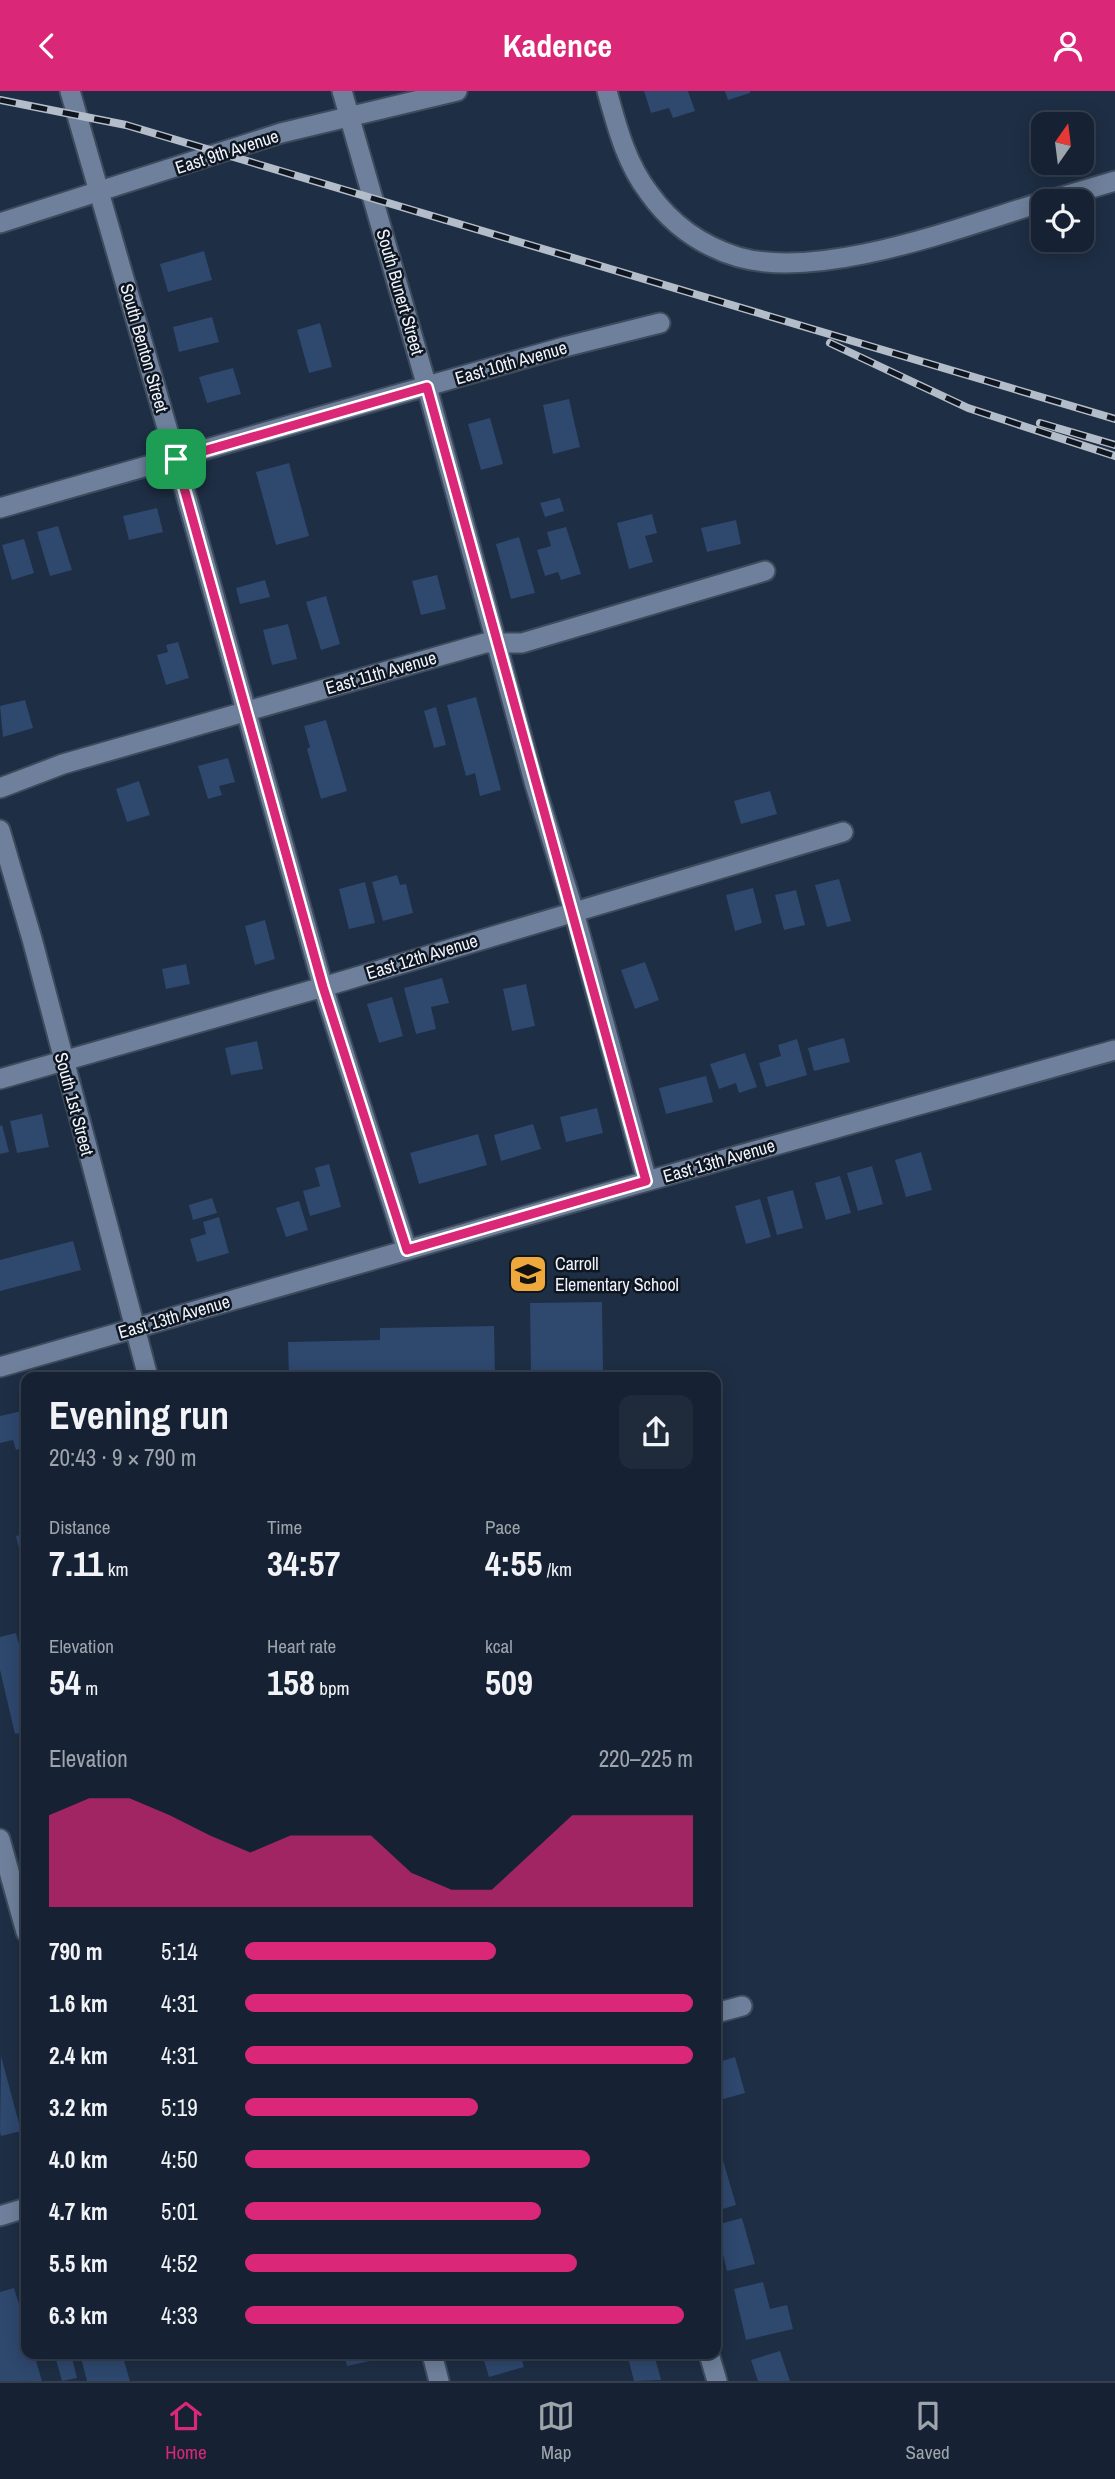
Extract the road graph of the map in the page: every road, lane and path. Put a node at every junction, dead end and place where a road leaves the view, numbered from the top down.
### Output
1 (70, 91) edge
2 (342, 91) edge
3 (457, 91) edge
4 (607, 91) edge
5 (350, 117) junction
6 (1115, 181) edge
7 (1088, 189) edge
8 (99, 193) junction
9 (1031, 206) edge
10 (0, 223) edge
11 (660, 323) dead end
12 (427, 387) junction
13 (176, 459) junction
14 (0, 508) edge
15 (765, 571) dead end
16 (496, 644) junction
17 (245, 712) junction
18 (0, 789) edge
19 (0, 830) edge
20 (843, 832) dead end
21 (574, 912) junction
22 (323, 987) junction
23 (1115, 1050) edge
24 (63, 1061) junction
25 (0, 1079) edge
26 (646, 1181) junction
27 (407, 1250) junction
28 (134, 1328) junction
29 (0, 1367) edge
30 (147, 1372) edge
31 (0, 1839) edge
32 (21, 1914) edge
33 (742, 2006) dead end
34 (721, 2012) edge
35 (21, 2210) edge
36 (0, 2215) edge
37 (433, 2359) edge
38 (710, 2359) edge
39 (439, 2381) edge
40 (717, 2381) edge

1 - 8 street, South Benton Street
2 - 5 street, South Bunert Street
3 - 5 street, East 9th Avenue
4 - 9 street
5 - 8 street, East 9th Avenue
5 - 12 street, South Bunert Street
6 - 7 street
8 - 10 street, East 9th Avenue
8 - 13 street, South Benton Street
11 - 12 street, East 10th Avenue
12 - 13 street, East 10th Avenue
12 - 16 street, South Bunert Street
13 - 14 street, East 10th Avenue
13 - 17 street, South Benton Street
15 - 16 street, East 11th Avenue
16 - 17 street, East 11th Avenue
16 - 21 street, South Bunert Street
17 - 18 street, East 11th Avenue
17 - 22 street, South Benton Street
19 - 24 street, South 1st Street
20 - 21 street, East 12th Avenue
21 - 22 street, East 12th Avenue
21 - 26 street, South Bunert Street
22 - 24 street, East 12th Avenue
22 - 27 street, South Benton Street
23 - 26 street, East 13th Avenue
24 - 25 street, East 12th Avenue
24 - 28 street, South 1st Street
26 - 27 street, East 13th Avenue
27 - 28 street, East 13th Avenue
28 - 29 street, East 13th Avenue
28 - 30 street, South 1st Street
31 - 32 street
33 - 34 street
35 - 36 street
37 - 39 street
38 - 40 street

